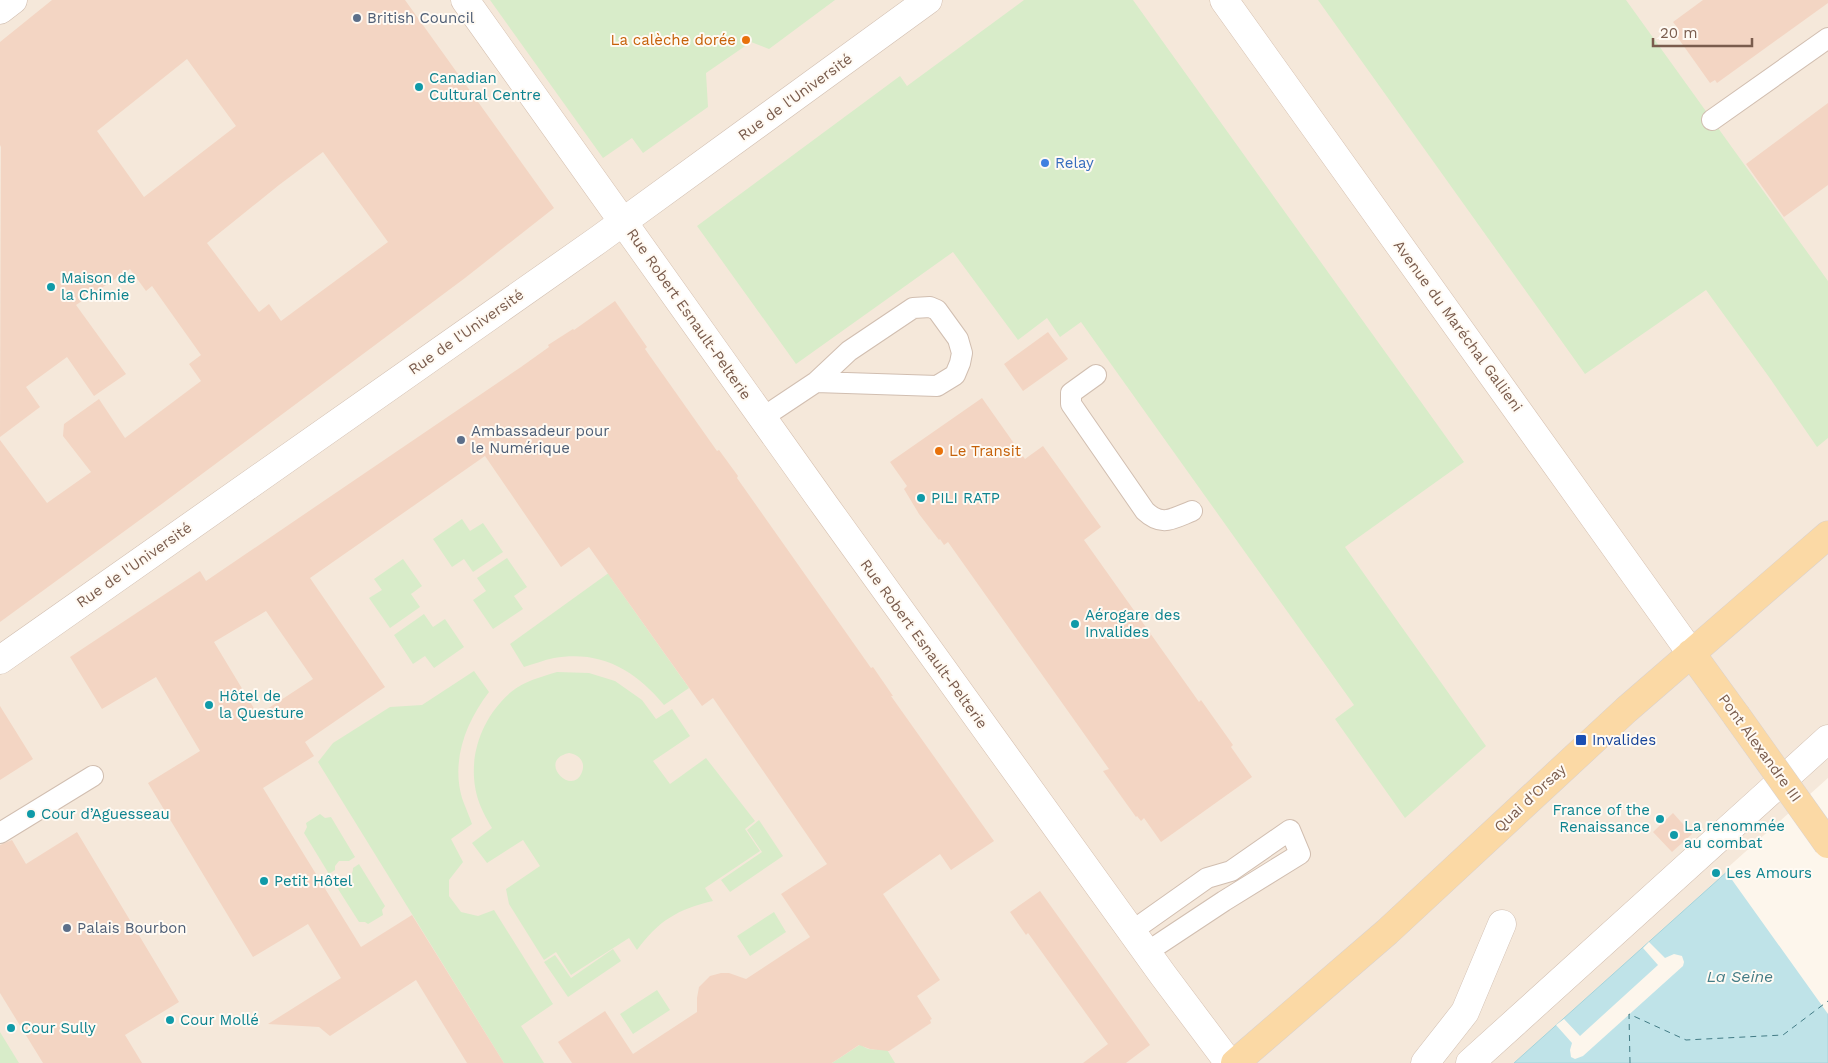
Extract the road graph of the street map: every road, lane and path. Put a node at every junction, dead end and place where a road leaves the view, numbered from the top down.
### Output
1 (13, 0) edge
2 (466, 0) edge
3 (928, 0) edge
4 (1224, 0) edge
5 (0, 10) edge
6 (1828, 38) edge
7 (1712, 120) dead end
8 (624, 222) junction
9 (1096, 375) dead end
10 (816, 382) junction
11 (762, 418) junction
12 (1192, 512) dead end
13 (1828, 535) edge
14 (1691, 653) junction
15 (0, 660) edge
16 (1828, 739) edge
17 (93, 776) dead end
18 (0, 833) edge
19 (1828, 844) edge
20 (1502, 924) dead end
21 (1139, 942) junction
22 (1229, 1063) edge
23 (1235, 1063) edge
24 (1425, 1063) edge
25 (1470, 1063) edge

1 - 5 street
2 - 8 street, Rue Robert Esnault-Pelterie
3 - 8 street, Rue de l'Université
4 - 14 street, Avenue du Maréchal Gallieni
6 - 7 lane
8 - 11 street, Rue Robert Esnault-Pelterie
8 - 15 street, Rue de l'Université
9 - 12 lane
10 - 10 lane
10 - 11 lane
11 - 21 street, Rue Robert Esnault-Pelterie
13 - 14 main road, Quai d'Orsay
14 - 19 main road, Pont Alexandre III, bridge
14 - 23 main road, Quai d'Orsay
16 - 25 street
17 - 18 lane
20 - 24 street
21 - 21 lane
21 - 22 street, Rue Robert Esnault-Pelterie

